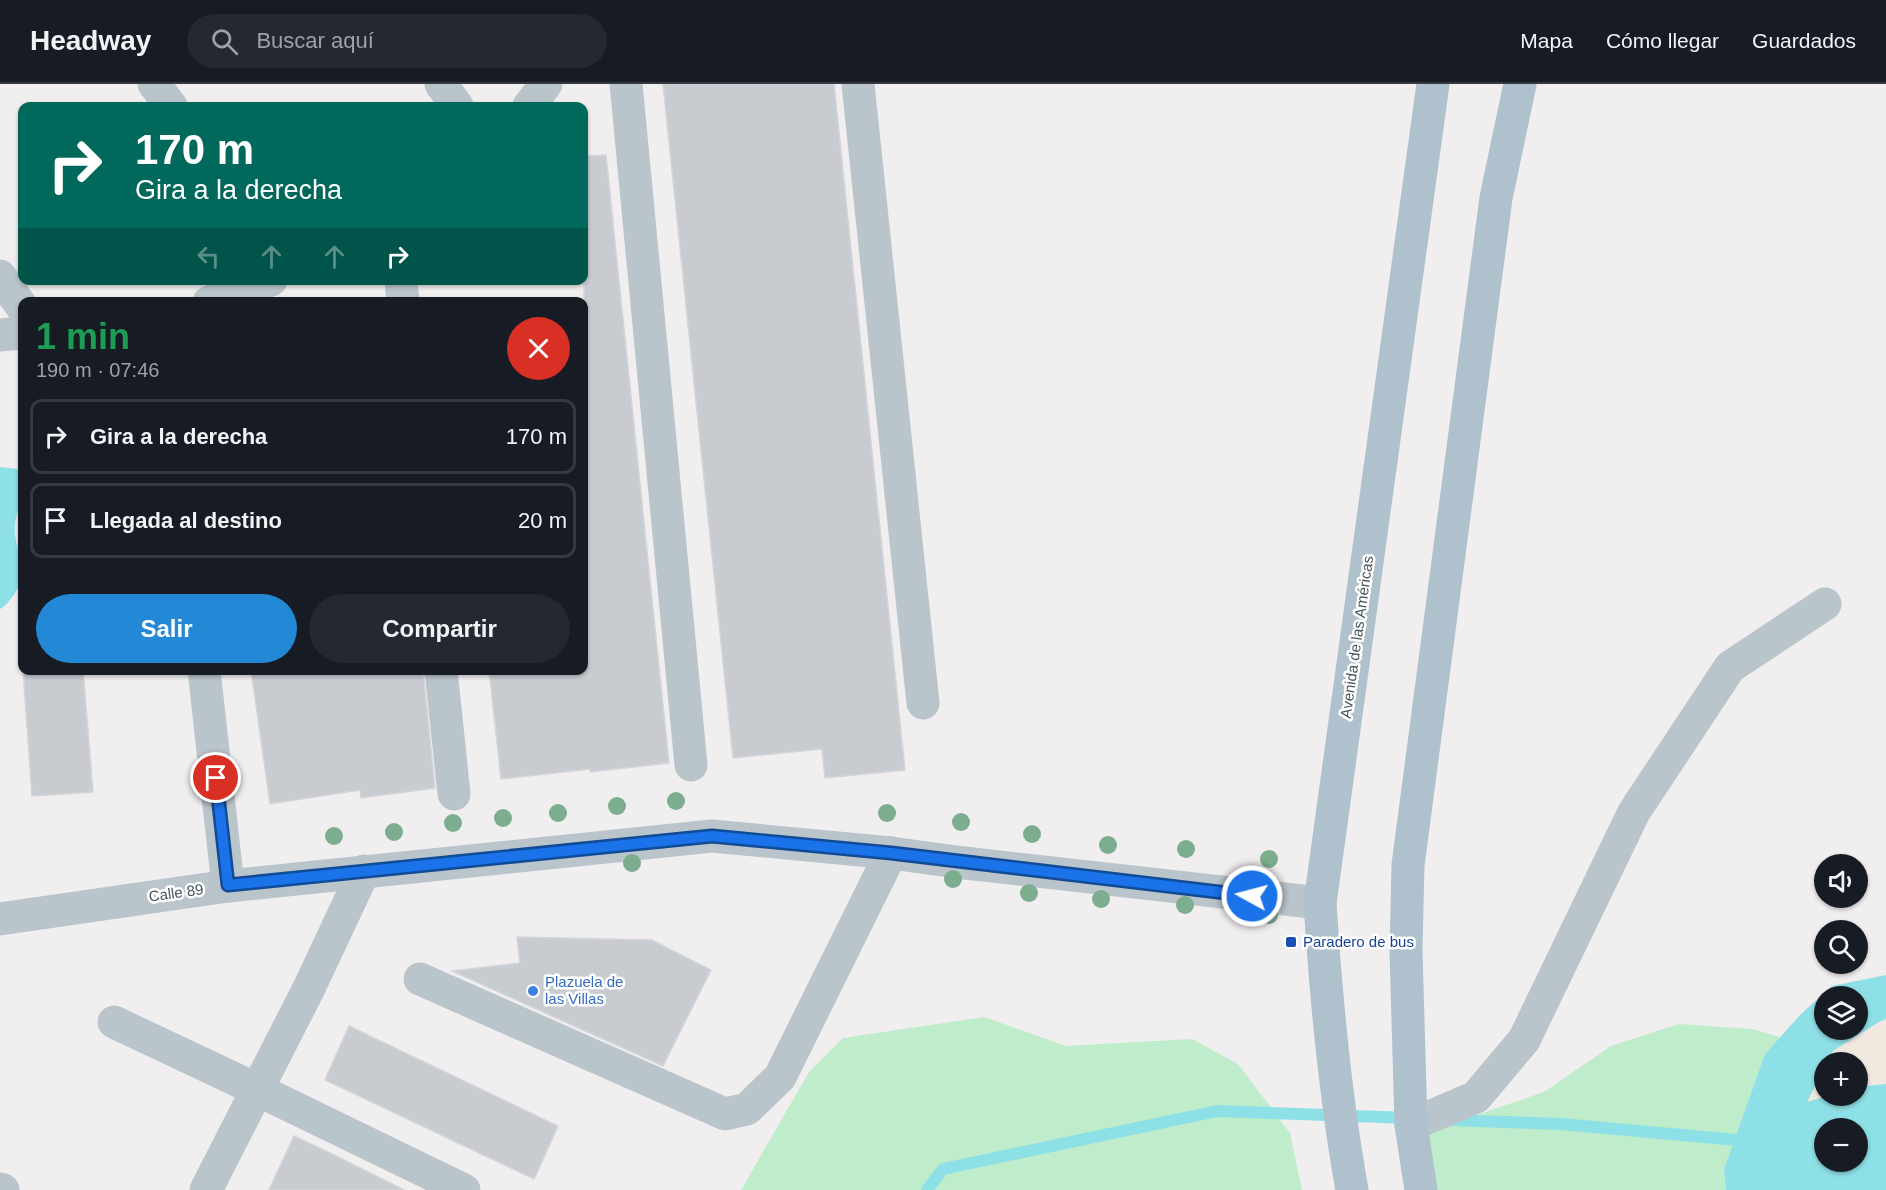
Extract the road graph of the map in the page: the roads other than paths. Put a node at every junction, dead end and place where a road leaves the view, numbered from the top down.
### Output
1 (154, 84) edge
2 (441, 84) edge
3 (546, 84) edge
4 (626, 84) edge
5 (858, 84) edge
6 (1433, 84) edge
7 (1520, 84) edge
8 (168, 102) edge
9 (454, 102) edge
10 (531, 102) edge
11 (0, 276) edge
12 (257, 285) edge
13 (223, 297) edge
14 (18, 302) edge
15 (18, 333) edge
16 (0, 335) edge
17 (1825, 604) dead end
18 (205, 675) edge
19 (442, 675) edge
20 (923, 703) dead end
21 (691, 765) dead end
22 (454, 794) dead end
23 (891, 853) junction
24 (364, 871) junction
25 (228, 885) junction
26 (1320, 903) junction
27 (0, 919) edge
28 (420, 979) dead end
29 (114, 1022) dead end
30 (258, 1089) junction
31 (1411, 1125) junction
32 (206, 1190) edge
33 (464, 1190) edge
34 (1352, 1190) edge
35 (1421, 1190) edge

1 - 8 street
2 - 9 street
3 - 10 street
4 - 21 street
5 - 20 street
6 - 26 main road, Avenida de las Américas
7 - 31 main road
11 - 14 street
12 - 13 street
15 - 16 street
17 - 31 street
18 - 25 street
19 - 22 street
23 - 24 street, Calle 89
23 - 26 street, Calle 89
23 - 28 street
24 - 25 street, Calle 89
24 - 30 street
25 - 27 street, Calle 89
26 - 34 main road, Avenida de las Américas
29 - 30 street
30 - 32 street
30 - 33 street
31 - 35 main road

